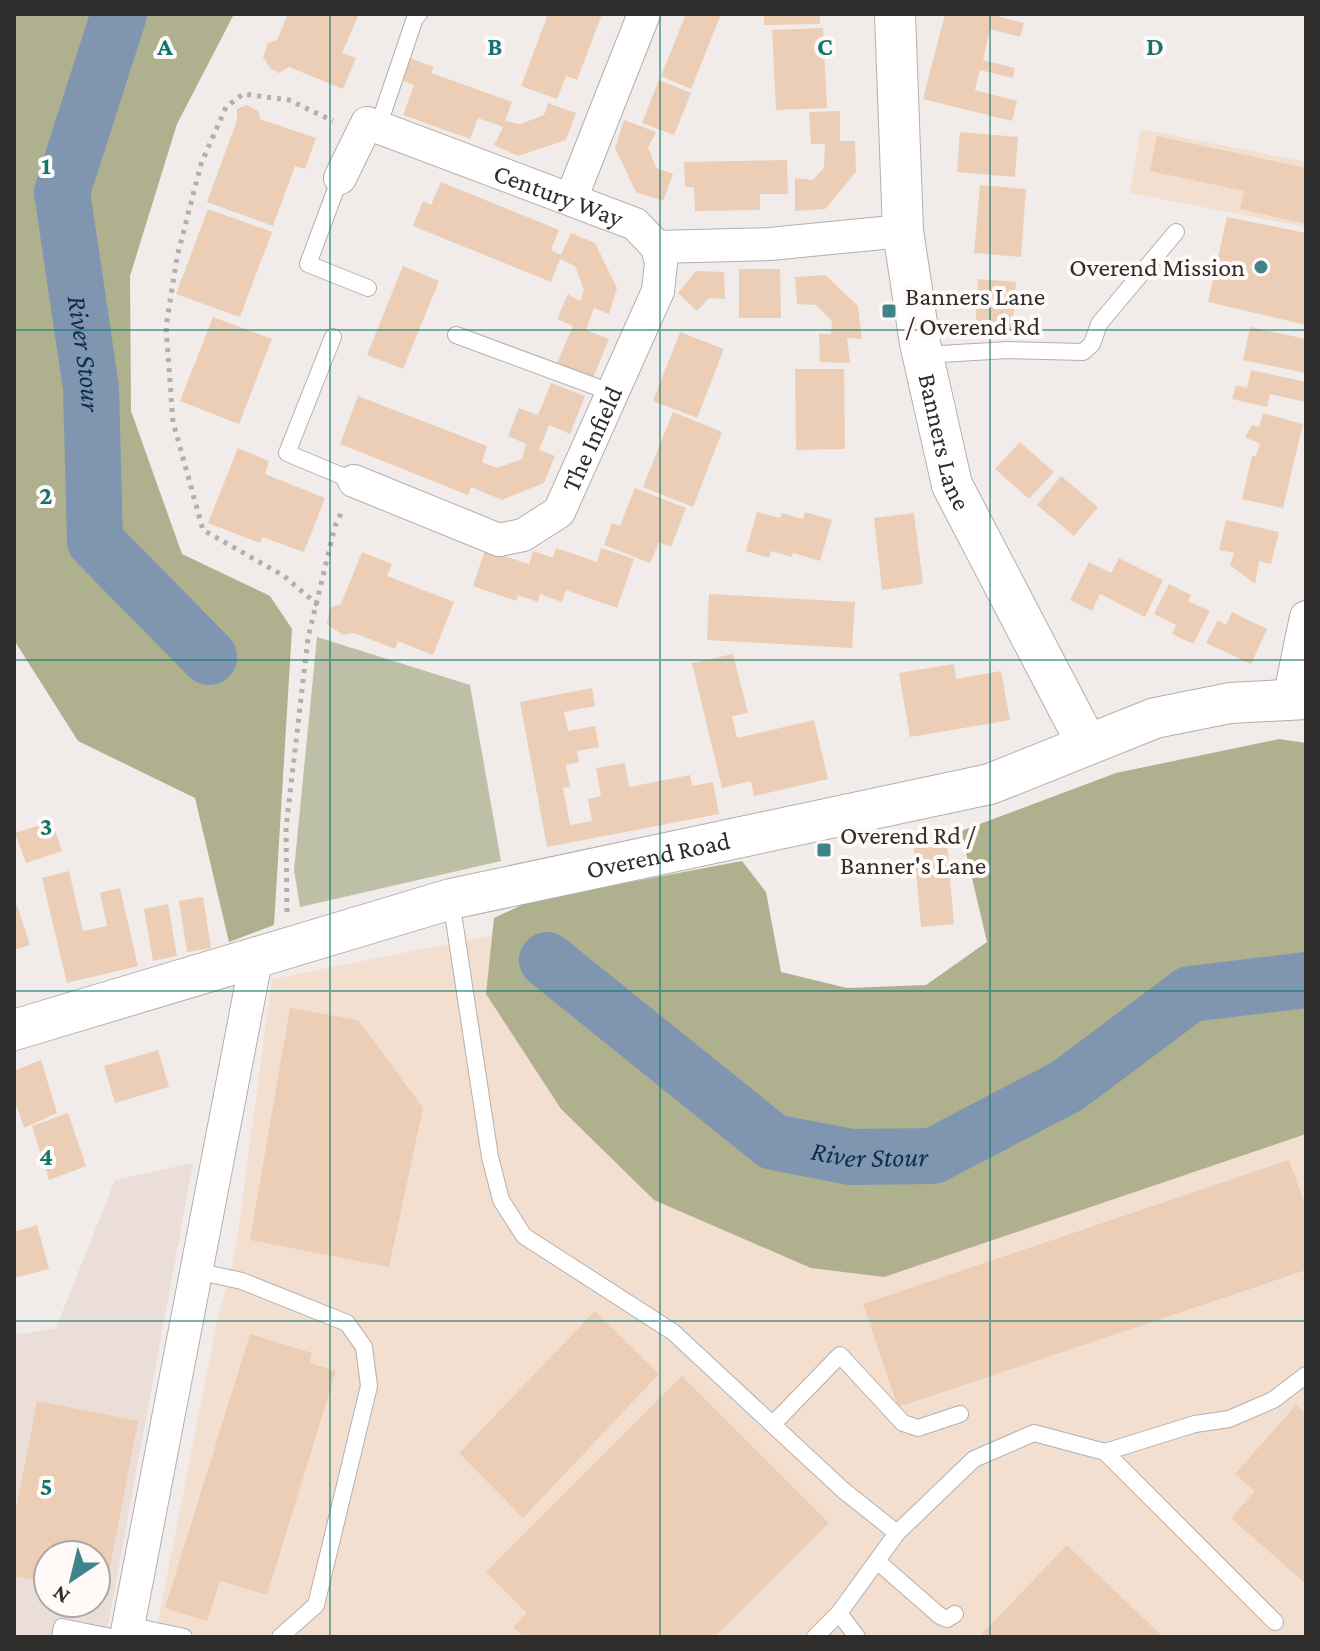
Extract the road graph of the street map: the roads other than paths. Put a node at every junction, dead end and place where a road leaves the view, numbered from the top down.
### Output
1 (419, 14) edge
2 (644, 14) edge
3 (895, 14) edge
4 (369, 131) junction
5 (340, 178) joint
6 (571, 199) junction
7 (903, 231) junction
8 (1176, 232) dead end
9 (657, 247) junction
10 (368, 288) dead end
11 (456, 335) dead end
12 (333, 337) dead end
13 (922, 355) junction
14 (613, 393) junction
15 (354, 481) joint
16 (1306, 617) edge
17 (1298, 699) edge
18 (1087, 744) junction
19 (451, 899) junction
20 (275, 950) junction
21 (14, 1030) edge
22 (196, 1271) junction
23 (1306, 1375) edge
24 (960, 1414) dead end
25 (773, 1424) junction
26 (1105, 1452) junction
27 (897, 1533) junction
28 (877, 1561) junction
29 (839, 1613) junction
30 (955, 1614) dead end
31 (1275, 1622) dead end
32 (122, 1633) edge
33 (60, 1637) edge
34 (184, 1637) edge
35 (280, 1637) edge
36 (815, 1637) edge
37 (857, 1637) edge

1 - 4 lane
2 - 6 street
3 - 7 street, Banners Lane
4 - 5 street
4 - 6 street, Century Way
5 - 10 lane
6 - 9 street, Century Way
7 - 9 street
7 - 13 street, Banners Lane
8 - 13 lane
9 - 14 street, The Infield
11 - 14 lane
12 - 15 lane
13 - 18 street, Banners Lane
14 - 15 street, The Infield
16 - 17 street
17 - 18 street, Overend Road
18 - 19 street, Overend Road
19 - 20 street, Overend Road
19 - 25 lane
20 - 21 street, Overend Road
20 - 22 street
22 - 32 street
22 - 35 lane
23 - 26 lane
24 - 25 lane
25 - 27 lane
26 - 27 lane
26 - 31 lane
27 - 28 lane
28 - 29 lane
28 - 30 lane
29 - 36 lane
29 - 37 lane
32 - 33 lane
32 - 34 lane

